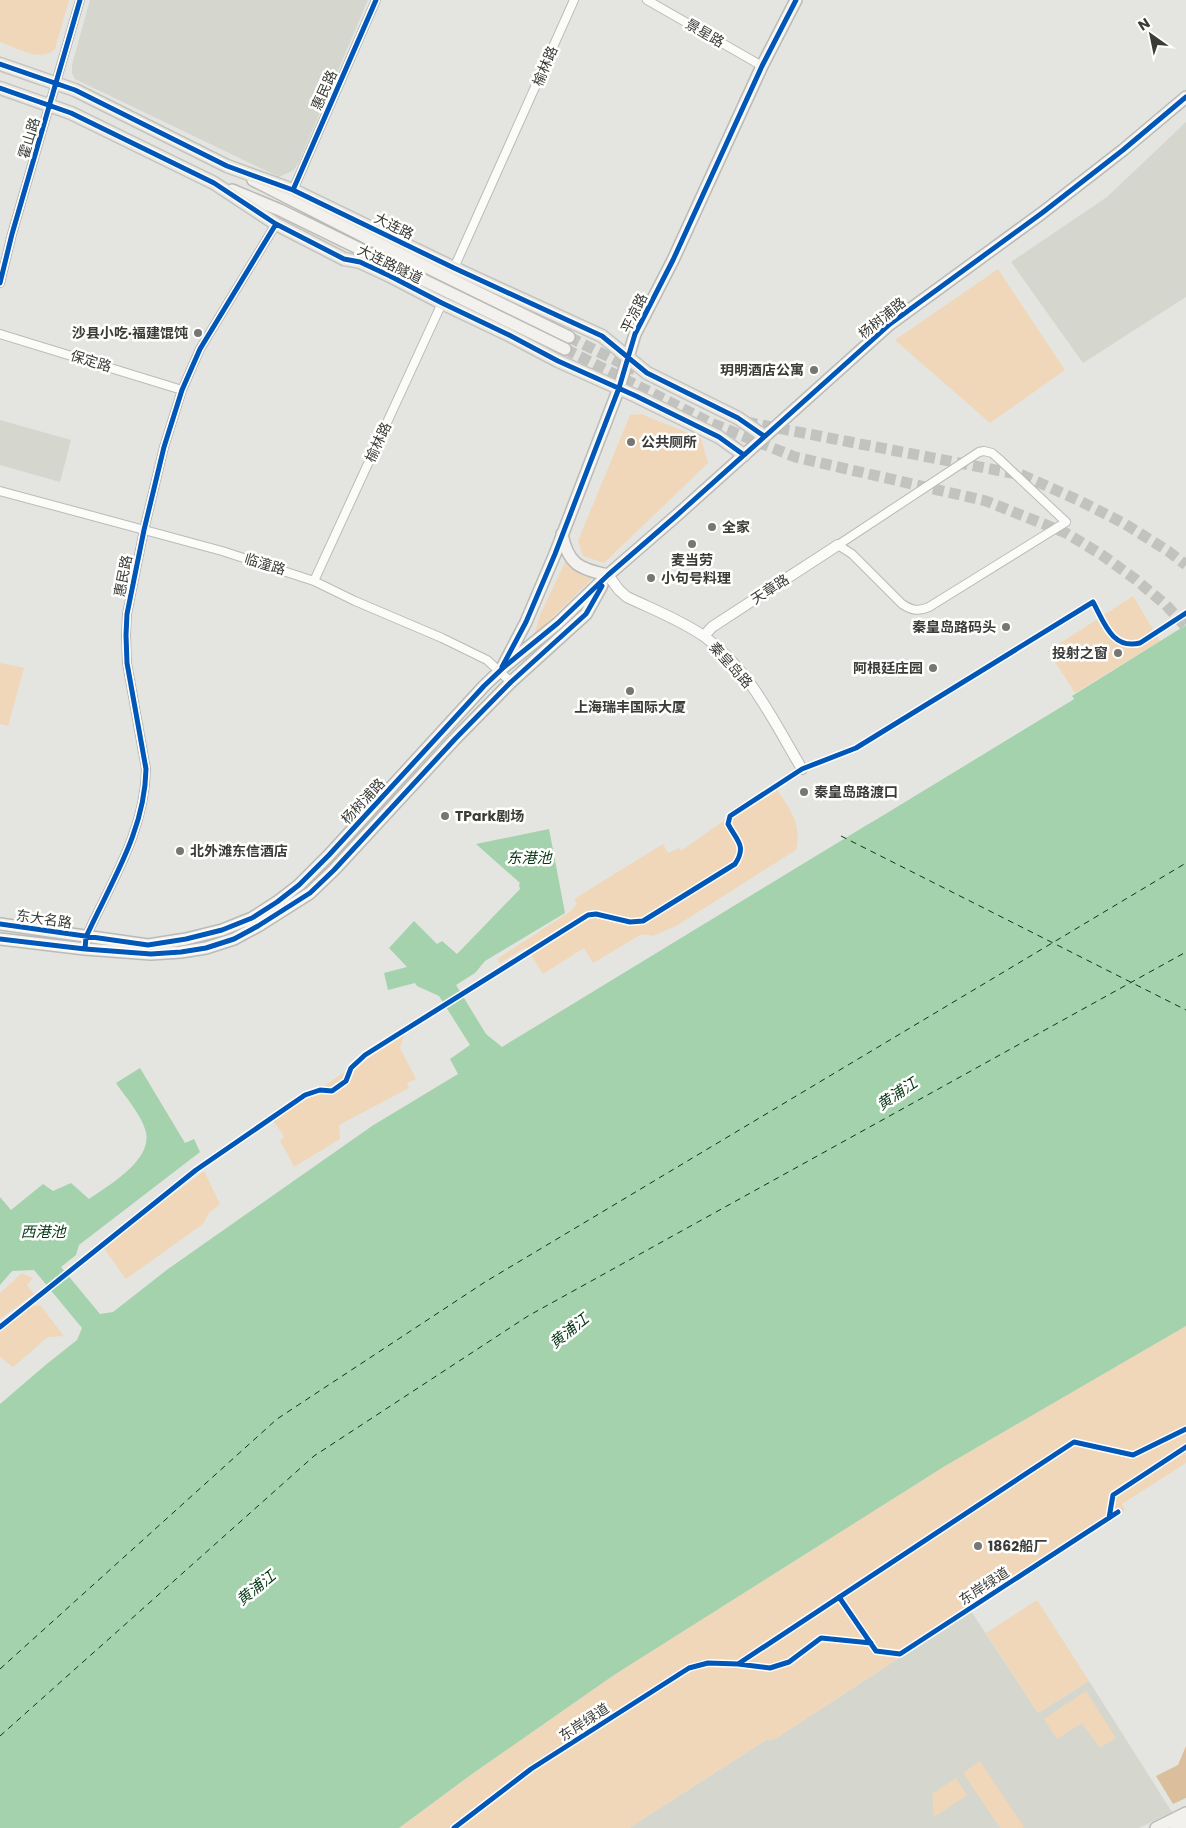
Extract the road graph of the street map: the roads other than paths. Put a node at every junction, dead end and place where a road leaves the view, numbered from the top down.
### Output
1 (80, 0) edge
2 (376, 0) edge
3 (574, 0) edge
4 (647, 0) edge
5 (796, 0) edge
6 (0, 64) edge
7 (762, 66) junction
8 (57, 83) junction
9 (0, 88) edge
10 (1186, 97) edge
11 (50, 105) junction
12 (227, 166) junction
13 (214, 183) junction
14 (293, 190) junction
15 (276, 224) junction
16 (454, 268) junction
17 (0, 283) edge
18 (442, 303) junction
19 (0, 334) edge
20 (569, 337) tunnel mouth
21 (565, 349) tunnel mouth
22 (627, 358) junction
23 (619, 388) junction
24 (182, 390) junction
25 (764, 436) junction
26 (744, 455) junction
27 (0, 491) edge
28 (144, 530) junction
29 (562, 533) junction
30 (838, 545) junction
31 (608, 574) junction
32 (314, 581) junction
33 (704, 636) junction
34 (500, 672) junction
35 (511, 682) junction
36 (802, 769) dead end
37 (0, 924) edge
38 (86, 937) junction
39 (0, 939) edge
40 (85, 949) junction
41 (1186, 1814) edge
42 (1186, 1823) edge
43 (1175, 1826) edge
44 (1156, 1828) edge

1 - 8 street, 霍山路
2 - 14 street, 惠民路
3 - 16 street, 榆林路
4 - 7 street, 景星路
5 - 7 main road, 平凉路
6 - 8 main road, 大连路
7 - 22 main road, 平凉路
8 - 11 street, 霍山路
8 - 12 main road, 大连路
9 - 11 main road
10 - 25 main road, 杨树浦路
11 - 13 main road
11 - 17 street, 霍山路
12 - 14 main road, 大连路
12 - 20 main road, 大连路隧道
13 - 15 main road
13 - 21 main road, 大连路隧道
14 - 16 main road, 大连路
15 - 18 main road
15 - 24 street, 惠民路
16 - 22 main road, 大连路
18 - 23 main road
18 - 32 street, 榆林路
19 - 24 street, 保定路
22 - 23 main road, 平凉路
22 - 25 main road, 大连路
23 - 26 main road
23 - 29 main road, 平凉路
24 - 28 street, 惠民路
25 - 26 main road, 杨树浦路
26 - 31 main road, 杨树浦路
27 - 28 street, 临潼路
28 - 32 street, 临潼路
28 - 38 street, 惠民路
29 - 31 main road
29 - 34 main road, 平凉路
30 - 30 street
30 - 33 street, 天章路
31 - 33 street, 秦皇岛路
31 - 34 main road, 杨树浦路
31 - 35 main road, 杨树浦路
32 - 34 street, 临潼路
33 - 36 street, 秦皇岛路
34 - 35 street, 临潼路
34 - 38 main road, 杨树浦路
35 - 40 main road, 杨树浦路
37 - 38 main road, 东大名路
38 - 40 street, 惠民路
39 - 40 main road, 东大名路
41 - 43 main road
42 - 43 main road
43 - 44 main road

